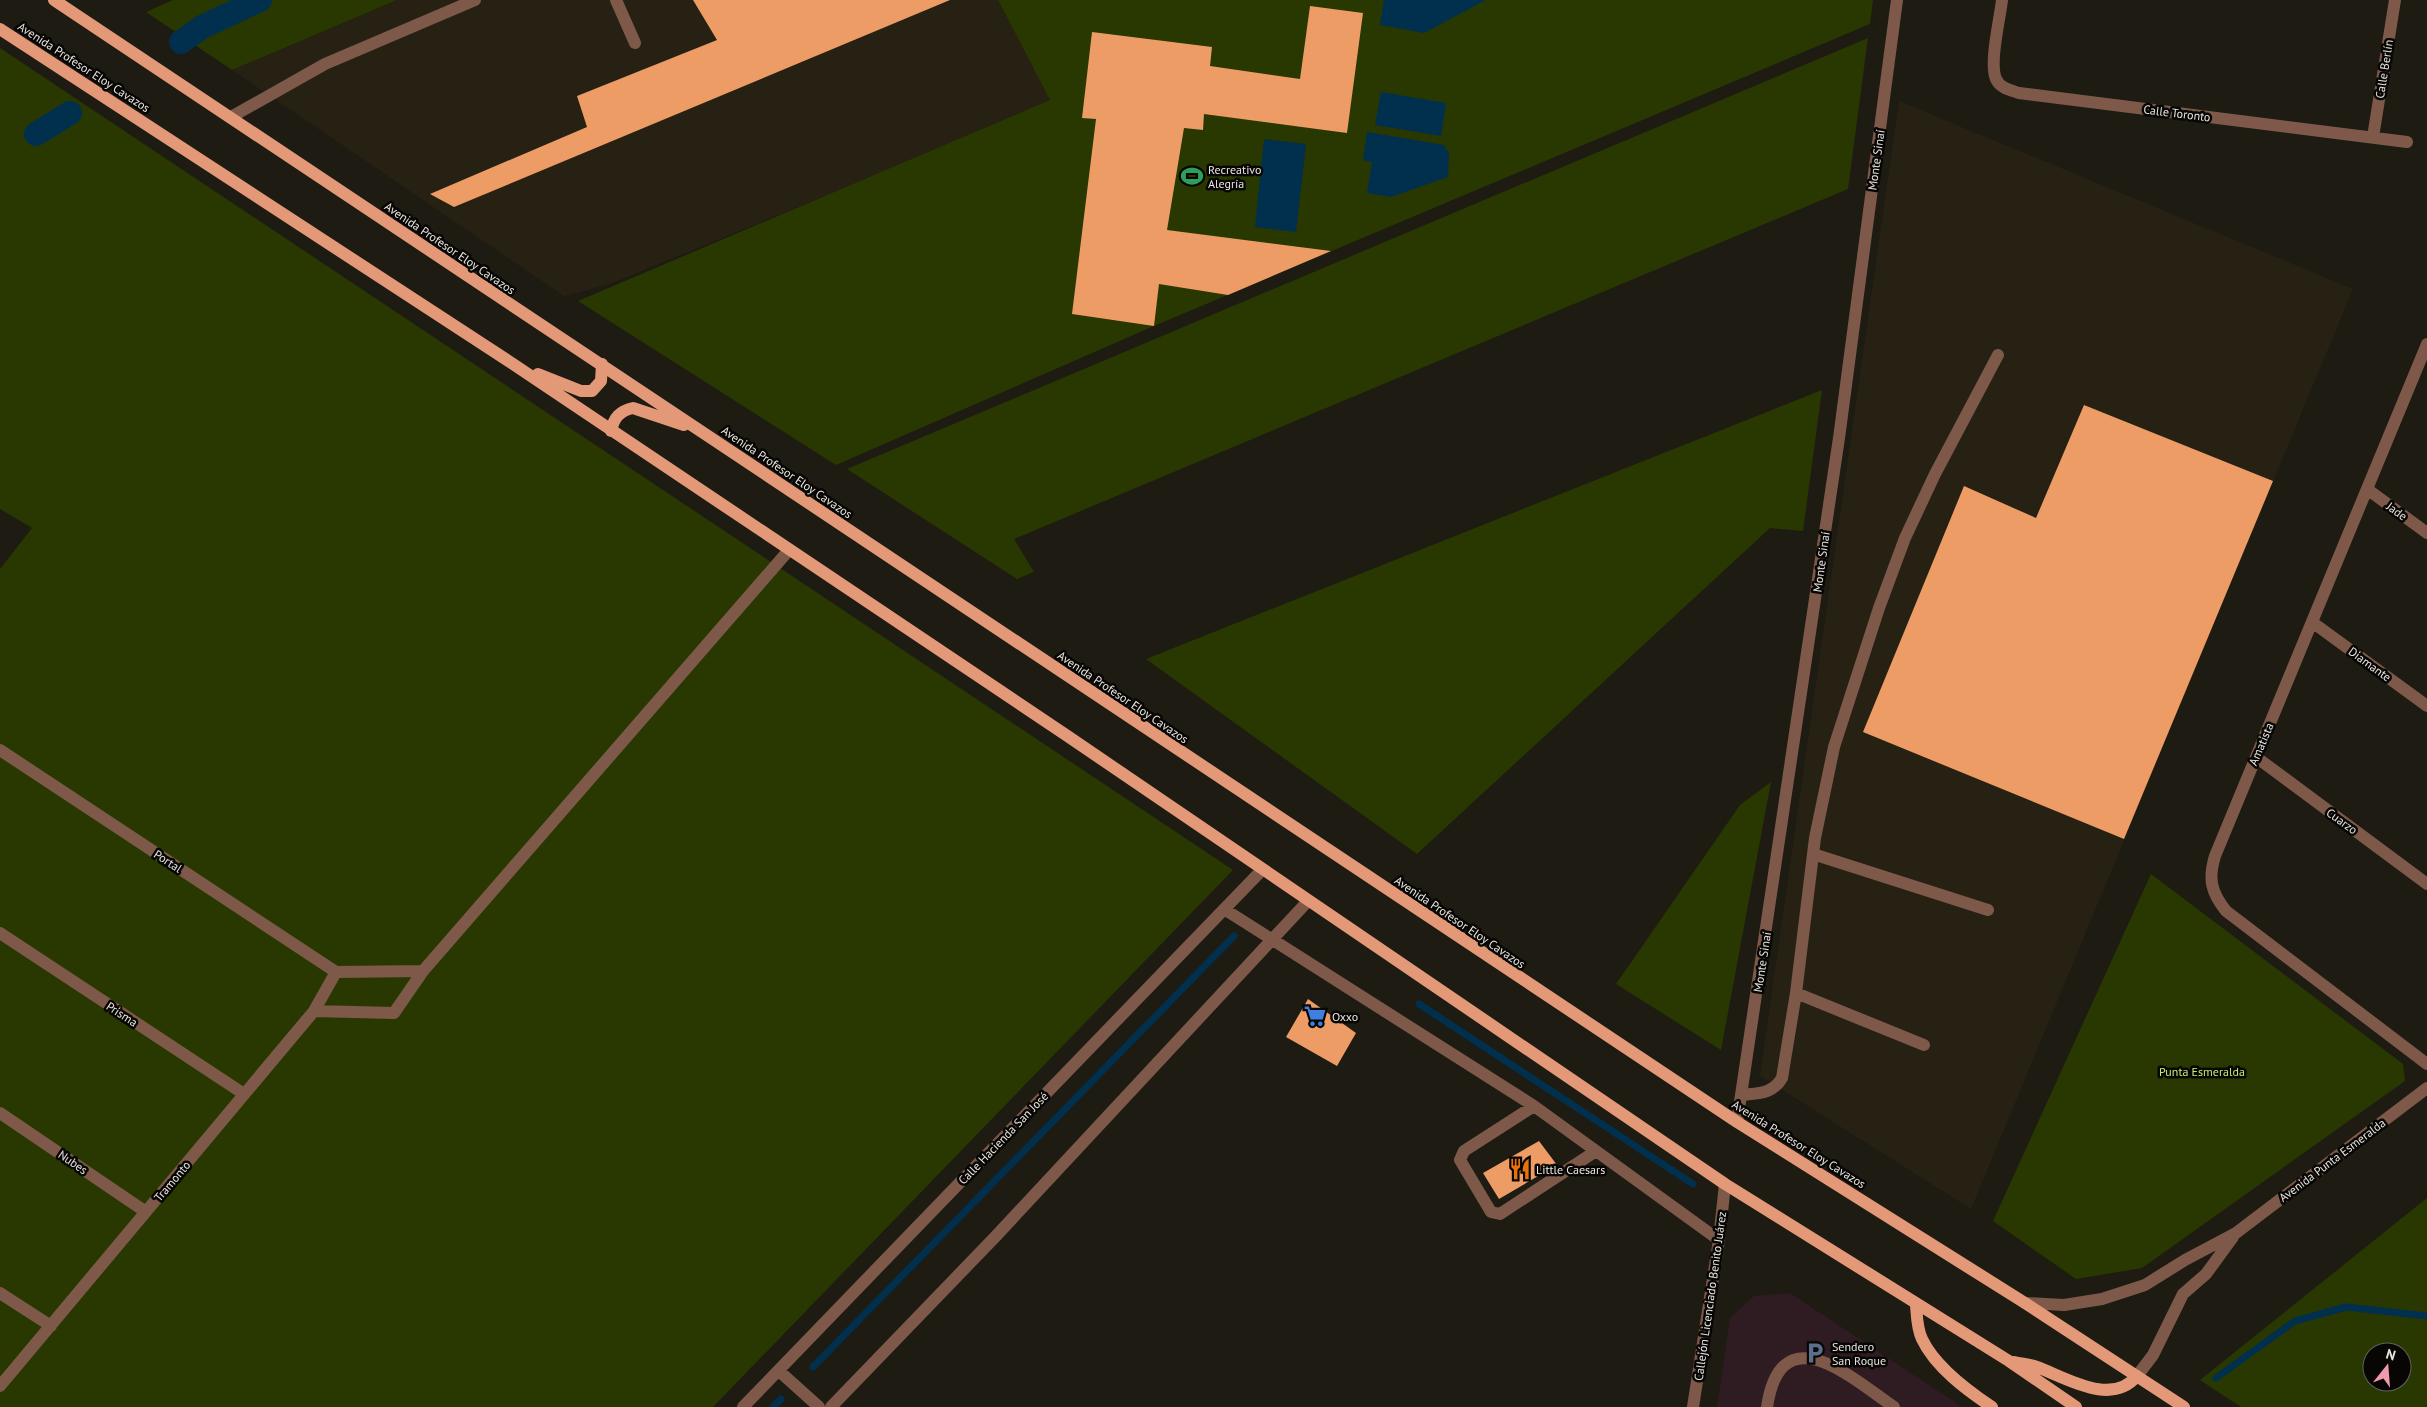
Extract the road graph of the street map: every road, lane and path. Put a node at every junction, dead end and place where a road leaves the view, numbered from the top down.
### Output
1 (54, 0) edge
2 (475, 0) edge
3 (616, 0) edge
4 (1897, 0) edge
5 (2002, 0) edge
6 (2395, 0) edge
7 (0, 29) edge
8 (634, 43) dead end
9 (231, 117) junction
10 (2373, 137) junction
11 (2407, 142) dead end
12 (2427, 344) edge
13 (1998, 356) dead end
14 (2424, 362) edge
15 (513, 364) junction
16 (602, 364) junction
17 (701, 430) junction
18 (611, 431) junction
19 (2367, 489) junction
20 (2427, 533) edge
21 (789, 550) junction
22 (2312, 622) junction
23 (2427, 706) edge
24 (0, 750) edge
25 (2256, 757) junction
26 (1813, 854) junction
27 (1262, 870) junction
28 (2427, 884) edge
29 (1308, 901) junction
30 (1224, 909) junction
31 (1988, 910) dead end
32 (0, 933) edge
33 (1272, 940) junction
34 (423, 971) junction
35 (336, 972) junction
36 (1796, 993) junction
37 (314, 1011) junction
38 (1924, 1045) dead end
39 (2427, 1064) edge
40 (2427, 1088) edge
41 (244, 1094) junction
42 (1742, 1095) junction
43 (1534, 1106) junction
44 (0, 1113) edge
45 (1737, 1122) junction
46 (1596, 1151) junction
47 (1726, 1184) junction
48 (146, 1212) junction
49 (2236, 1233) junction
50 (1719, 1240) junction
51 (0, 1293) edge
52 (2025, 1303) junction
53 (1916, 1305) junction
54 (51, 1326) junction
55 (2009, 1361) junction
56 (778, 1371) junction
57 (2137, 1376) junction
58 (0, 1386) edge
59 (743, 1407) edge
60 (819, 1407) edge
61 (831, 1407) edge
62 (1693, 1407) edge
63 (1767, 1407) edge
64 (1894, 1407) edge
65 (1992, 1407) edge
66 (2076, 1407) edge
67 (2184, 1407) edge

1 - 9 main road, Avenida Profesor Eloy Cavazos
2 - 9 street
3 - 8 street
4 - 42 street, Monte Sinaí
5 - 10 street, Calle Toronto
6 - 10 street, Calle Berlín
7 - 15 main road, Avenida Profesor Eloy Cavazos
9 - 16 main road, Avenida Profesor Eloy Cavazos
10 - 11 street, Calle Toronto
12 - 14 street, Amatista
13 - 26 street
14 - 19 street, Amatista
15 - 16 main road
15 - 18 main road, Avenida Profesor Eloy Cavazos
16 - 17 main road, Avenida Profesor Eloy Cavazos
17 - 18 main road
17 - 45 main road, Avenida Profesor Eloy Cavazos
18 - 21 main road, Avenida Profesor Eloy Cavazos
19 - 20 street, Jade
19 - 22 street, Amatista
21 - 27 main road, Avenida Profesor Eloy Cavazos
21 - 34 street
22 - 23 street, Diamante
22 - 25 street, Amatista
24 - 35 street, Portal
25 - 28 street, Cuarzo
25 - 39 street, Amatista
26 - 31 street
26 - 36 street
27 - 29 main road, Avenida Profesor Eloy Cavazos
27 - 30 street, Calle Hacienda San José
29 - 33 street
29 - 47 main road, Avenida Profesor Eloy Cavazos
30 - 33 street
30 - 56 street, Calle Hacienda San José
32 - 41 street, Prisma
33 - 43 street
33 - 61 street
34 - 35 street
34 - 37 street
35 - 37 street, Tramonto
36 - 38 street
36 - 42 street
37 - 41 street, Tramonto
40 - 49 street, Avenida Punta Esmeralda
41 - 48 street, Tramonto
42 - 45 street, Monte Sinaí
43 - 46 street
43 - 46 street
44 - 48 street, Nubes
45 - 52 main road, Avenida Profesor Eloy Cavazos
46 - 50 street
47 - 50 street, Callejón Licenciado Benito Juárez
47 - 53 main road, Avenida Profesor Eloy Cavazos
48 - 54 street, Tramonto
49 - 52 street, Avenida Punta Esmeralda
49 - 57 street, Avenida Punta Esmeralda
50 - 62 street, Callejón Licenciado Benito Juárez
51 - 54 street
52 - 57 main road, Avenida Profesor Eloy Cavazos
53 - 55 main road, Avenida Profesor Eloy Cavazos
53 - 65 main road
54 - 58 street, Tramonto
55 - 57 main road
55 - 66 main road, Avenida Profesor Eloy Cavazos
56 - 59 street, Calle Hacienda San José
56 - 60 street
57 - 67 main road, Avenida Profesor Eloy Cavazos
63 - 64 street

